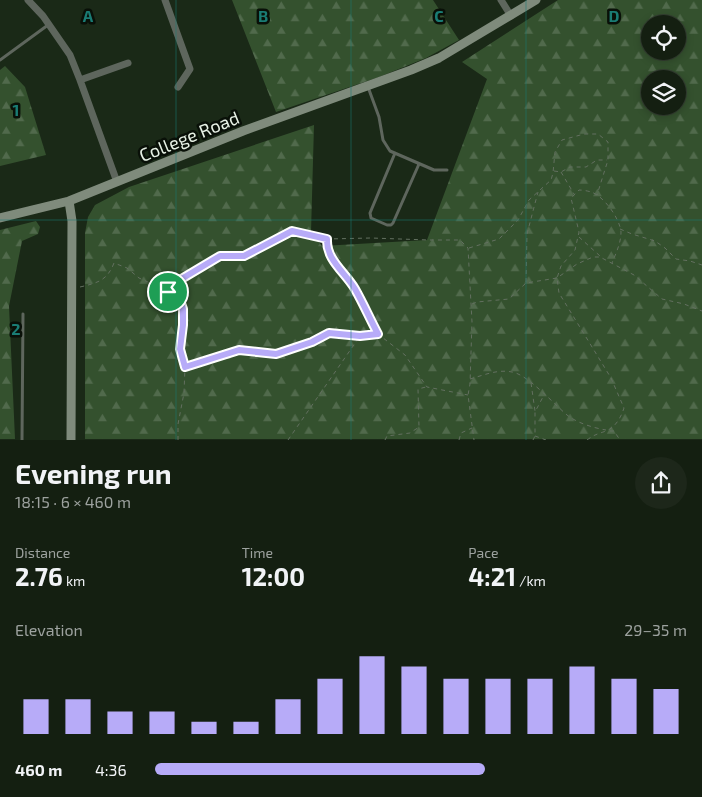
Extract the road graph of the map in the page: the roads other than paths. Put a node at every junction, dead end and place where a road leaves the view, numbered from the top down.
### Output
1 (28, 0) edge
2 (165, 0) edge
3 (501, 0) edge
4 (536, 0) edge
5 (511, 16) junction
6 (49, 24) junction
7 (0, 60) edge
8 (128, 63) dead end
9 (80, 80) junction
10 (368, 86) junction
11 (178, 87) dead end
12 (395, 153) junction
13 (418, 164) junction
14 (447, 170) dead end
15 (117, 182) junction
16 (69, 201) junction
17 (0, 218) edge
18 (23, 314) dead end
19 (22, 440) edge
20 (71, 440) edge

1 - 6 street
2 - 11 street
3 - 5 street
4 - 5 street, College Road
5 - 10 street, College Road
6 - 7 lane
6 - 9 street
8 - 9 street
9 - 15 street
10 - 12 lane
10 - 15 street, College Road
12 - 13 lane
12 - 13 lane
13 - 14 lane
15 - 16 street, College Road
16 - 17 street, College Road
16 - 20 street
18 - 19 lane

